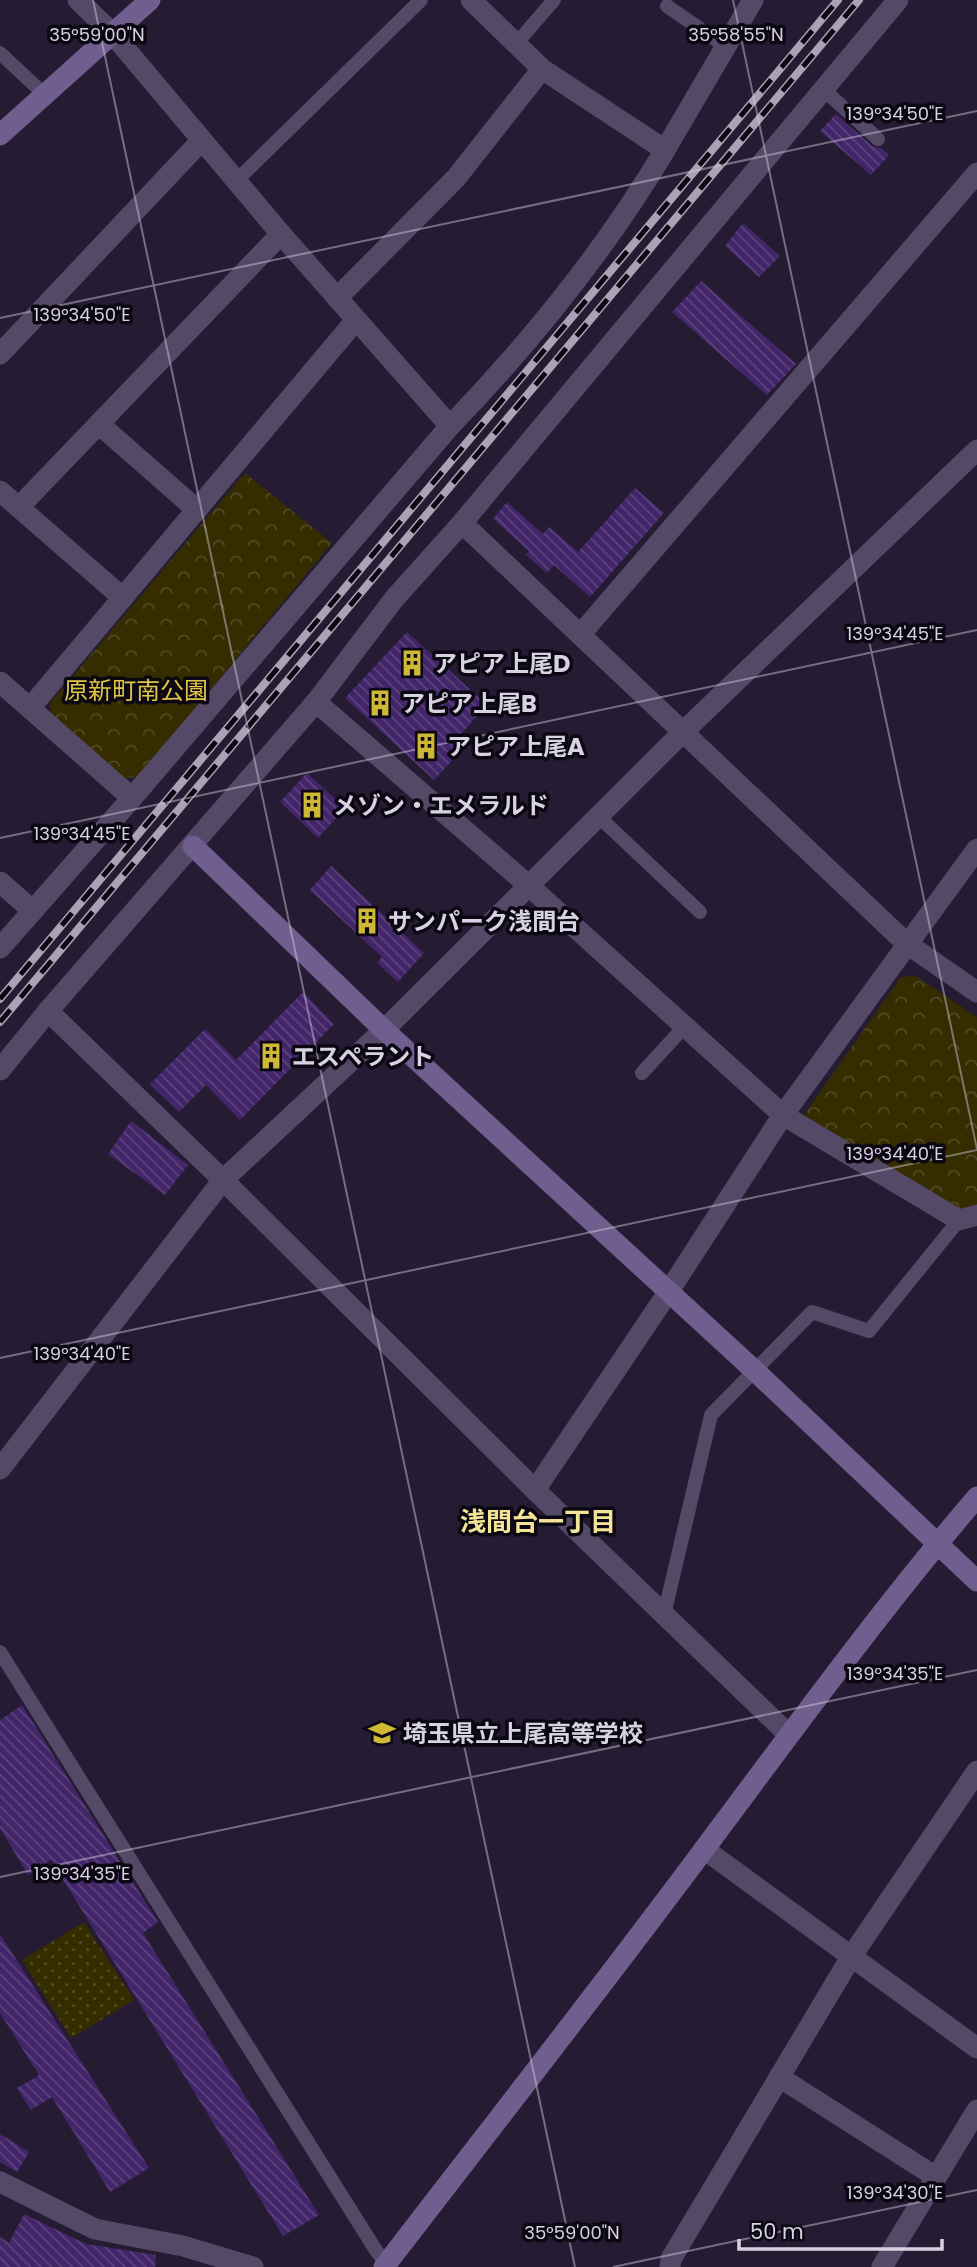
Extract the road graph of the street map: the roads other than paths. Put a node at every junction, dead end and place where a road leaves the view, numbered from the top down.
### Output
1 (78, 0) edge
2 (149, 0) edge
3 (421, 0) edge
4 (471, 0) edge
5 (554, 0) edge
6 (753, 0) edge
7 (898, 0) edge
8 (667, 6) dead end
9 (112, 33) junction
10 (516, 44) junction
11 (725, 46) junction
12 (0, 52) edge
13 (542, 69) junction
14 (824, 90) junction
15 (44, 94) junction
16 (0, 135) edge
17 (878, 139) dead end
18 (202, 140) junction
19 (664, 150) junction
20 (977, 173) edge
21 (236, 181) junction
22 (281, 234) junction
23 (337, 298) junction
24 (356, 320) junction
25 (0, 354) edge
26 (99, 424) junction
27 (450, 426) junction
28 (977, 450) edge
29 (0, 491) edge
30 (19, 507) junction
31 (197, 510) junction
32 (462, 523) junction
33 (122, 598) junction
34 (580, 635) junction
35 (0, 682) edge
36 (316, 702) junction
37 (30, 708) junction
38 (682, 733) junction
39 (132, 798) junction
40 (598, 816) junction
41 (193, 846) junction
42 (977, 849) edge
43 (0, 881) edge
44 (528, 885) junction
45 (33, 911) junction
46 (700, 912) dead end
47 (906, 943) junction
48 (0, 948) edge
49 (977, 992) edge
50 (48, 1011) junction
51 (685, 1026) junction
52 (384, 1030) junction
53 (0, 1070) edge
54 (642, 1073) dead end
55 (783, 1115) junction
56 (223, 1180) junction
57 (968, 1217) edge
58 (668, 1291) junction
59 (754, 1370) junction
60 (0, 1469) edge
61 (535, 1490) junction
62 (977, 1497) edge
63 (937, 1544) junction
64 (977, 1581) edge
65 (664, 1615) junction
66 (0, 1652) edge
67 (789, 1735) junction
68 (977, 1771) edge
69 (704, 1849) junction
70 (851, 1956) junction
71 (977, 2048) edge
72 (779, 2077) junction
73 (977, 2110) edge
74 (936, 2177) junction
75 (0, 2182) edge
76 (218, 2262) edge
77 (386, 2265) edge
78 (253, 2267) edge
79 (670, 2267) edge
80 (881, 2267) edge

1 - 9 street
2 - 9 street
3 - 21 lane
4 - 10 street
5 - 10 lane
6 - 11 street
7 - 14 street
8 - 11 lane
9 - 15 street
9 - 18 street
10 - 13 street
11 - 19 street
12 - 15 lane
13 - 19 street
13 - 23 street
14 - 17 lane
14 - 32 street
15 - 16 street
18 - 21 street
18 - 25 street
19 - 27 street
20 - 34 street
21 - 22 street
22 - 23 street
22 - 26 street
23 - 24 street
24 - 27 street
24 - 31 street
26 - 30 street
26 - 31 street
27 - 39 street
28 - 38 street
29 - 30 street
30 - 33 street
31 - 33 street
32 - 34 street
32 - 36 street
33 - 37 street
34 - 38 street
35 - 37 street
36 - 41 street
36 - 44 street
37 - 39 street
38 - 40 street
38 - 47 street
39 - 45 street
40 - 44 street
40 - 46 lane
41 - 50 street
41 - 52 street
42 - 47 street
43 - 45 street
44 - 51 street
44 - 52 street
45 - 48 street
47 - 49 street
47 - 55 street
50 - 53 street
50 - 56 street
51 - 54 lane
51 - 55 street
52 - 56 street
52 - 58 street
55 - 57 street
55 - 58 street
56 - 60 street
56 - 61 street
57 - 59 lane
58 - 59 street
58 - 61 street
59 - 63 street
59 - 65 lane
61 - 65 street
62 - 63 street
63 - 64 street
63 - 67 street
65 - 67 street
66 - 77 lane
67 - 69 street
68 - 70 street
69 - 70 street
69 - 77 street
70 - 71 street
70 - 72 street
72 - 74 street
72 - 79 street
73 - 74 street
74 - 80 street
75 - 76 street
76 - 78 street

